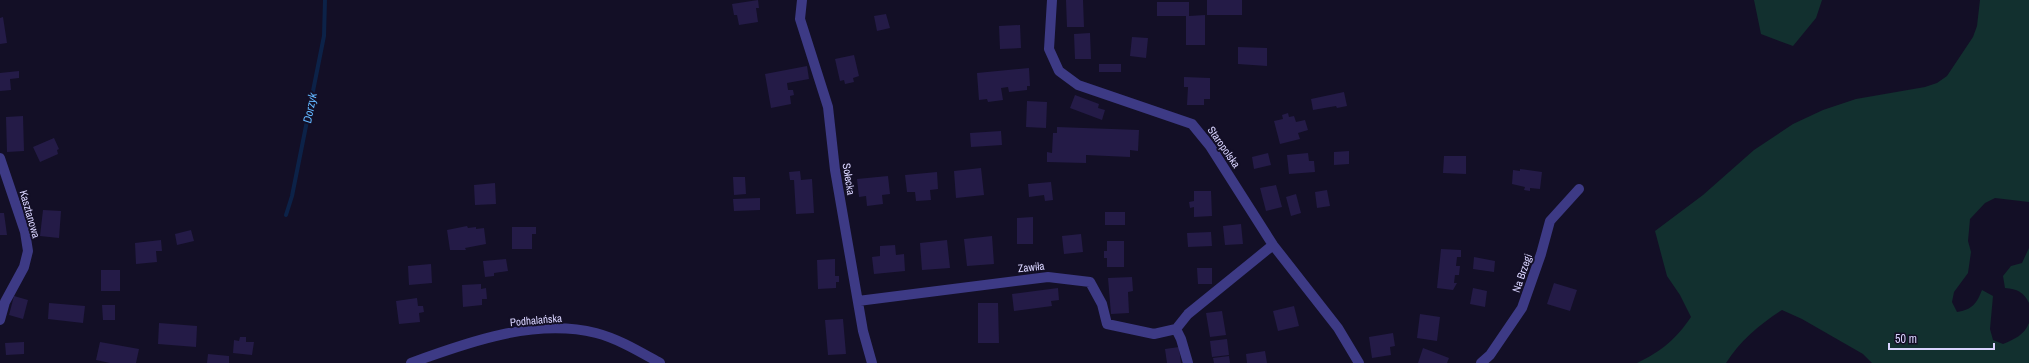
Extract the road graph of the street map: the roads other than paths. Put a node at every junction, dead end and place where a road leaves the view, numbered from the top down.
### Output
1 (802, 0) edge
2 (1052, 0) edge
3 (0, 158) edge
4 (1579, 189) dead end
5 (1273, 245) junction
6 (858, 300) junction
7 (0, 320) edge
8 (1176, 329) junction
9 (411, 363) edge
10 (660, 363) edge
11 (872, 363) edge
12 (1188, 363) edge
13 (1359, 363) edge
14 (1481, 363) edge

1 - 6 street, Sołecka
2 - 5 street, Staropolska
3 - 7 street, Kasztanowa
4 - 14 street, Na Brzegi
5 - 8 street
5 - 13 street, Staropolska
6 - 8 street, Zawiła
6 - 11 street, Sołecka
8 - 12 street
9 - 10 street, Podhalańska

